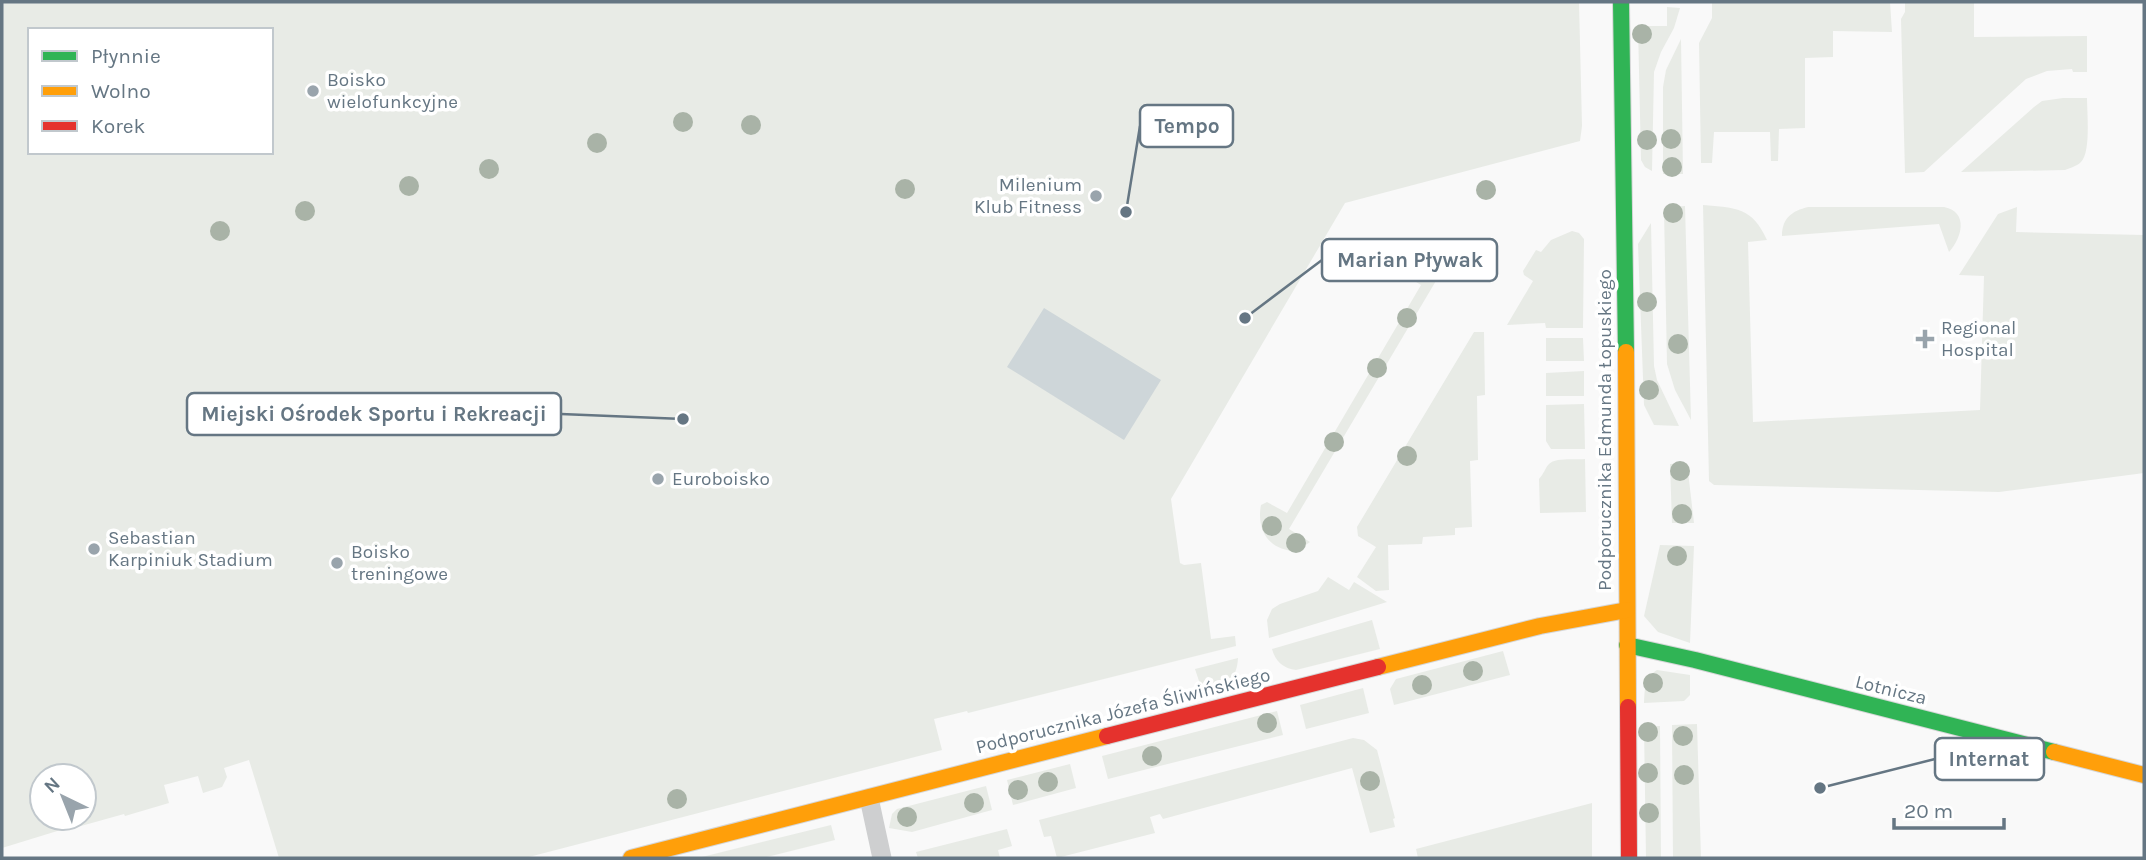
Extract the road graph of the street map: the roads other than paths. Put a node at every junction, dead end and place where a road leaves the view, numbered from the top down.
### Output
1 (1621, 2) edge
2 (1627, 610) junction
3 (1627, 646) junction
4 (2144, 775) edge
5 (869, 798) junction
6 (631, 858) edge
7 (882, 858) edge
8 (1629, 858) edge

1 - 2 street, Podporucznika Edmunda Łopuskiego
2 - 3 street, Podporucznika Edmunda Łopuskiego
2 - 5 street, Podporucznika Józefa Śliwińskiego
3 - 4 street, Lotnicza
3 - 8 street, Podporucznika Edmunda Łopuskiego
5 - 6 street, Podporucznika Józefa Śliwińskiego
5 - 7 lane

